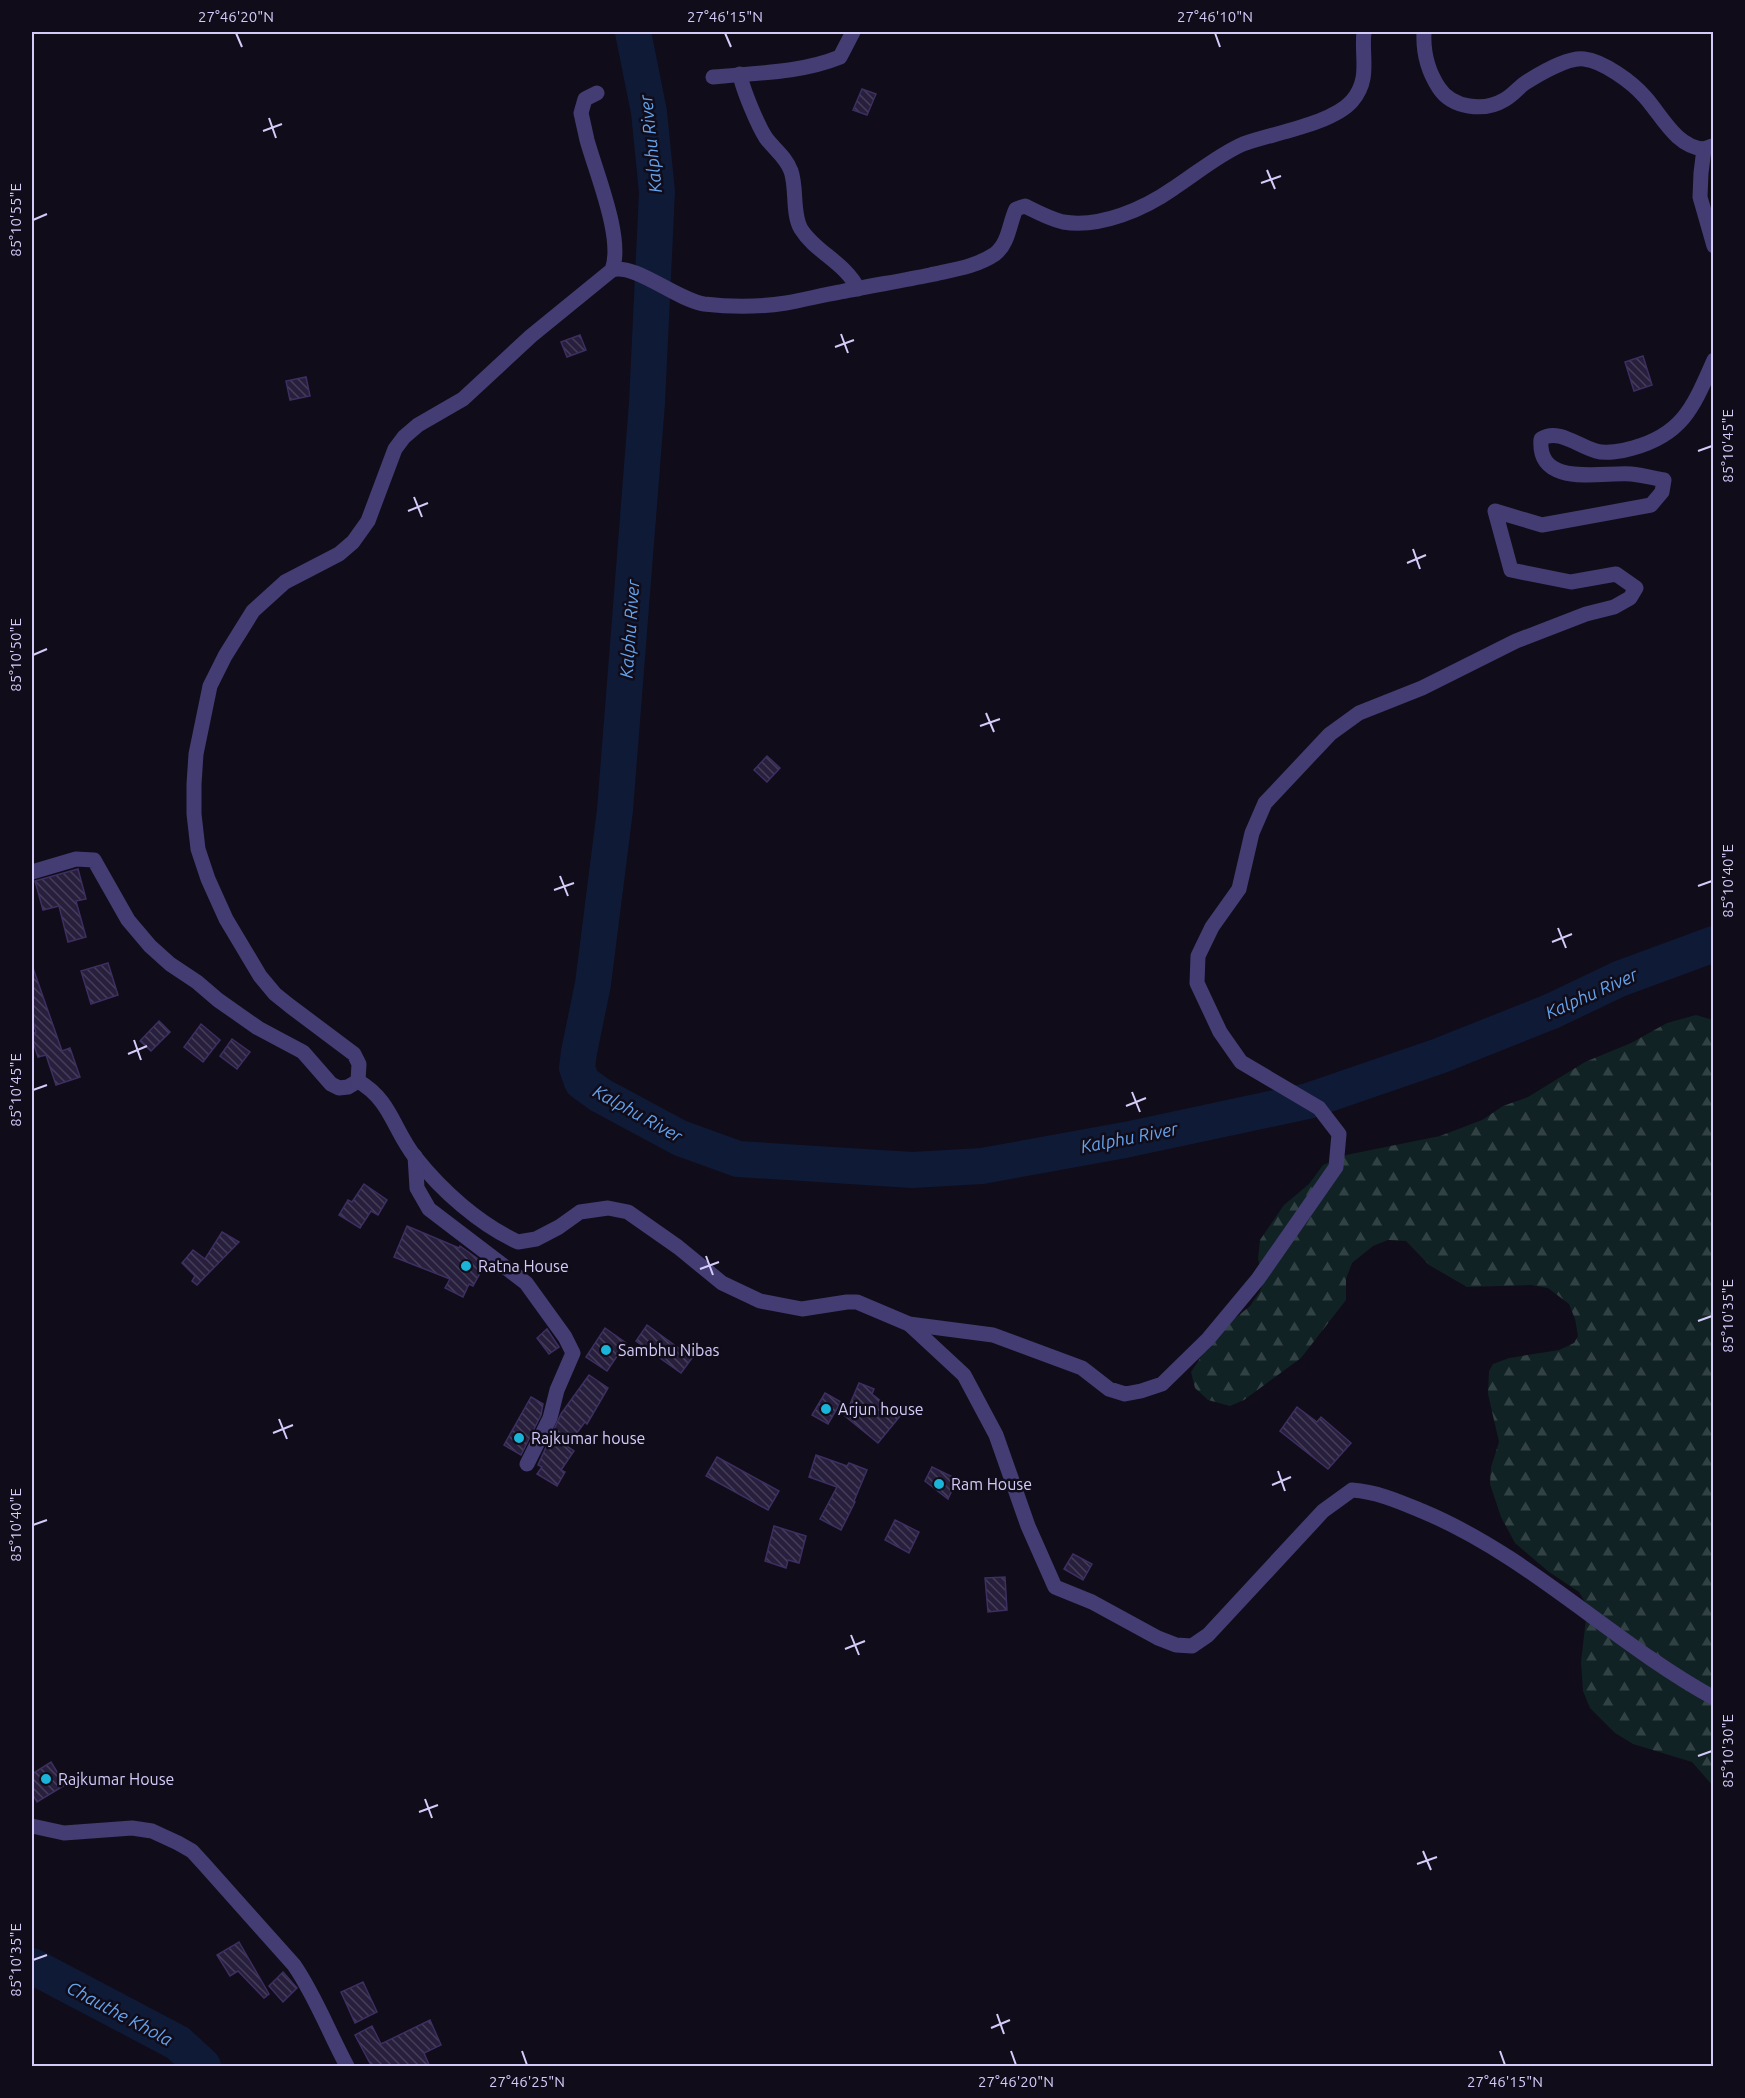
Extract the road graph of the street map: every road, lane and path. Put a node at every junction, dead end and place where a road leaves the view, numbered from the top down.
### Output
1 (853, 32) edge
2 (1364, 32) edge
3 (1424, 32) edge
4 (740, 74) junction
5 (713, 77) dead end
6 (597, 93) dead end
7 (1709, 147) edge
8 (1713, 246) edge
9 (612, 270) junction
10 (858, 289) junction
11 (1713, 360) edge
12 (32, 872) edge
13 (358, 1081) junction
14 (415, 1156) junction
15 (909, 1324) junction
16 (527, 1464) dead end
17 (1713, 1698) edge
18 (32, 1826) edge
19 (347, 2067) edge

1 - 4 street
2 - 10 street
3 - 7 street
4 - 5 street
4 - 10 street
6 - 9 street
7 - 8 street
9 - 10 street
9 - 13 street
11 - 15 street
12 - 13 street
13 - 14 street
14 - 15 street
14 - 16 street
15 - 17 street
18 - 19 street

